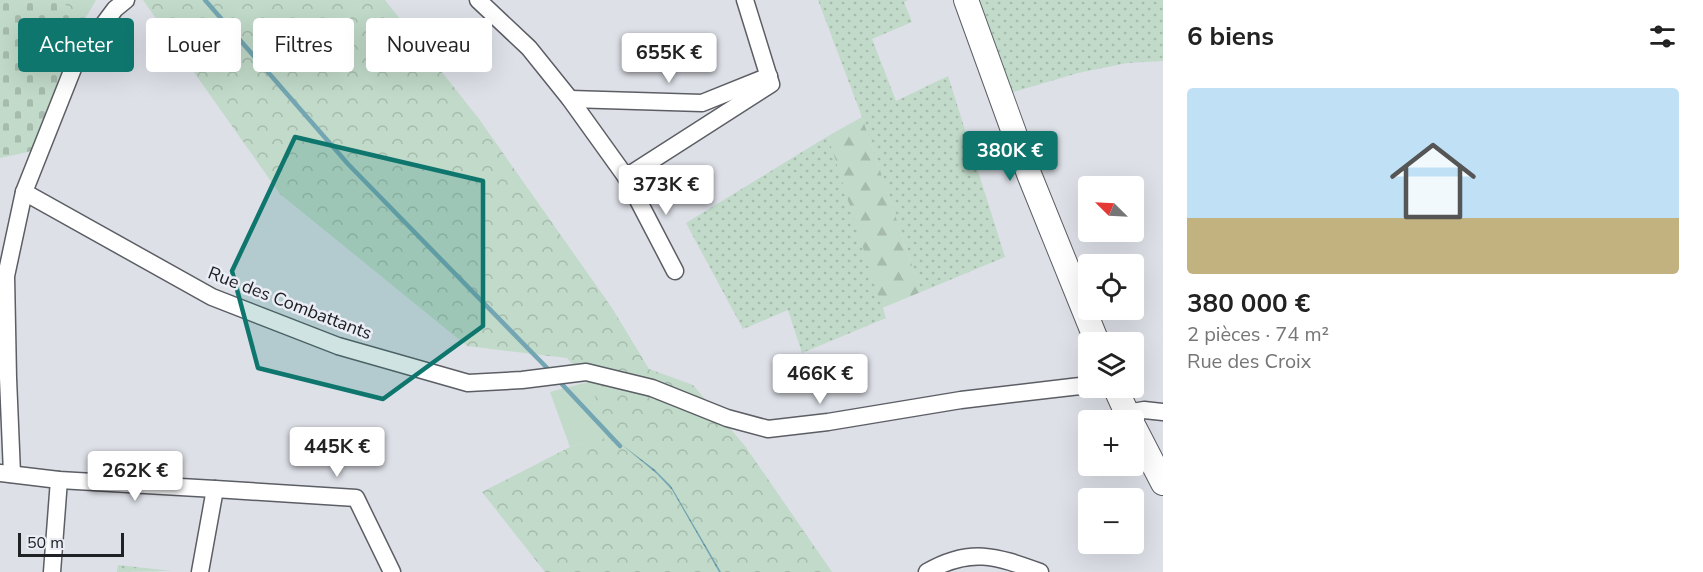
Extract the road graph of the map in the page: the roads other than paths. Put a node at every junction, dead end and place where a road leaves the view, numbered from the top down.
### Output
1 (126, 0) edge
2 (478, 0) edge
3 (746, 0) edge
4 (966, 0) edge
5 (770, 80) junction
6 (570, 99) junction
7 (702, 103) junction
8 (711, 122) junction
9 (626, 177) junction
10 (24, 192) junction
11 (675, 270) dead end
12 (1093, 332) edge
13 (1078, 385) edge
14 (1144, 410) edge
15 (1163, 412) edge
16 (1144, 447) edge
17 (6, 474) edge
18 (59, 480) junction
19 (1163, 483) edge
20 (215, 489) junction
21 (52, 572) edge
22 (200, 572) edge
23 (392, 572) edge
24 (927, 572) edge
25 (1040, 572) edge

1 - 10 street
2 - 6 street
3 - 5 street
4 - 12 main road
5 - 7 street
5 - 8 street
6 - 7 street
6 - 9 street
7 - 8 street
8 - 9 street
9 - 11 street
10 - 13 street, Rue des Combattants
10 - 17 street
14 - 15 street
16 - 19 main road
17 - 18 street
18 - 20 street
18 - 21 street
20 - 22 street
20 - 23 street
24 - 25 street

